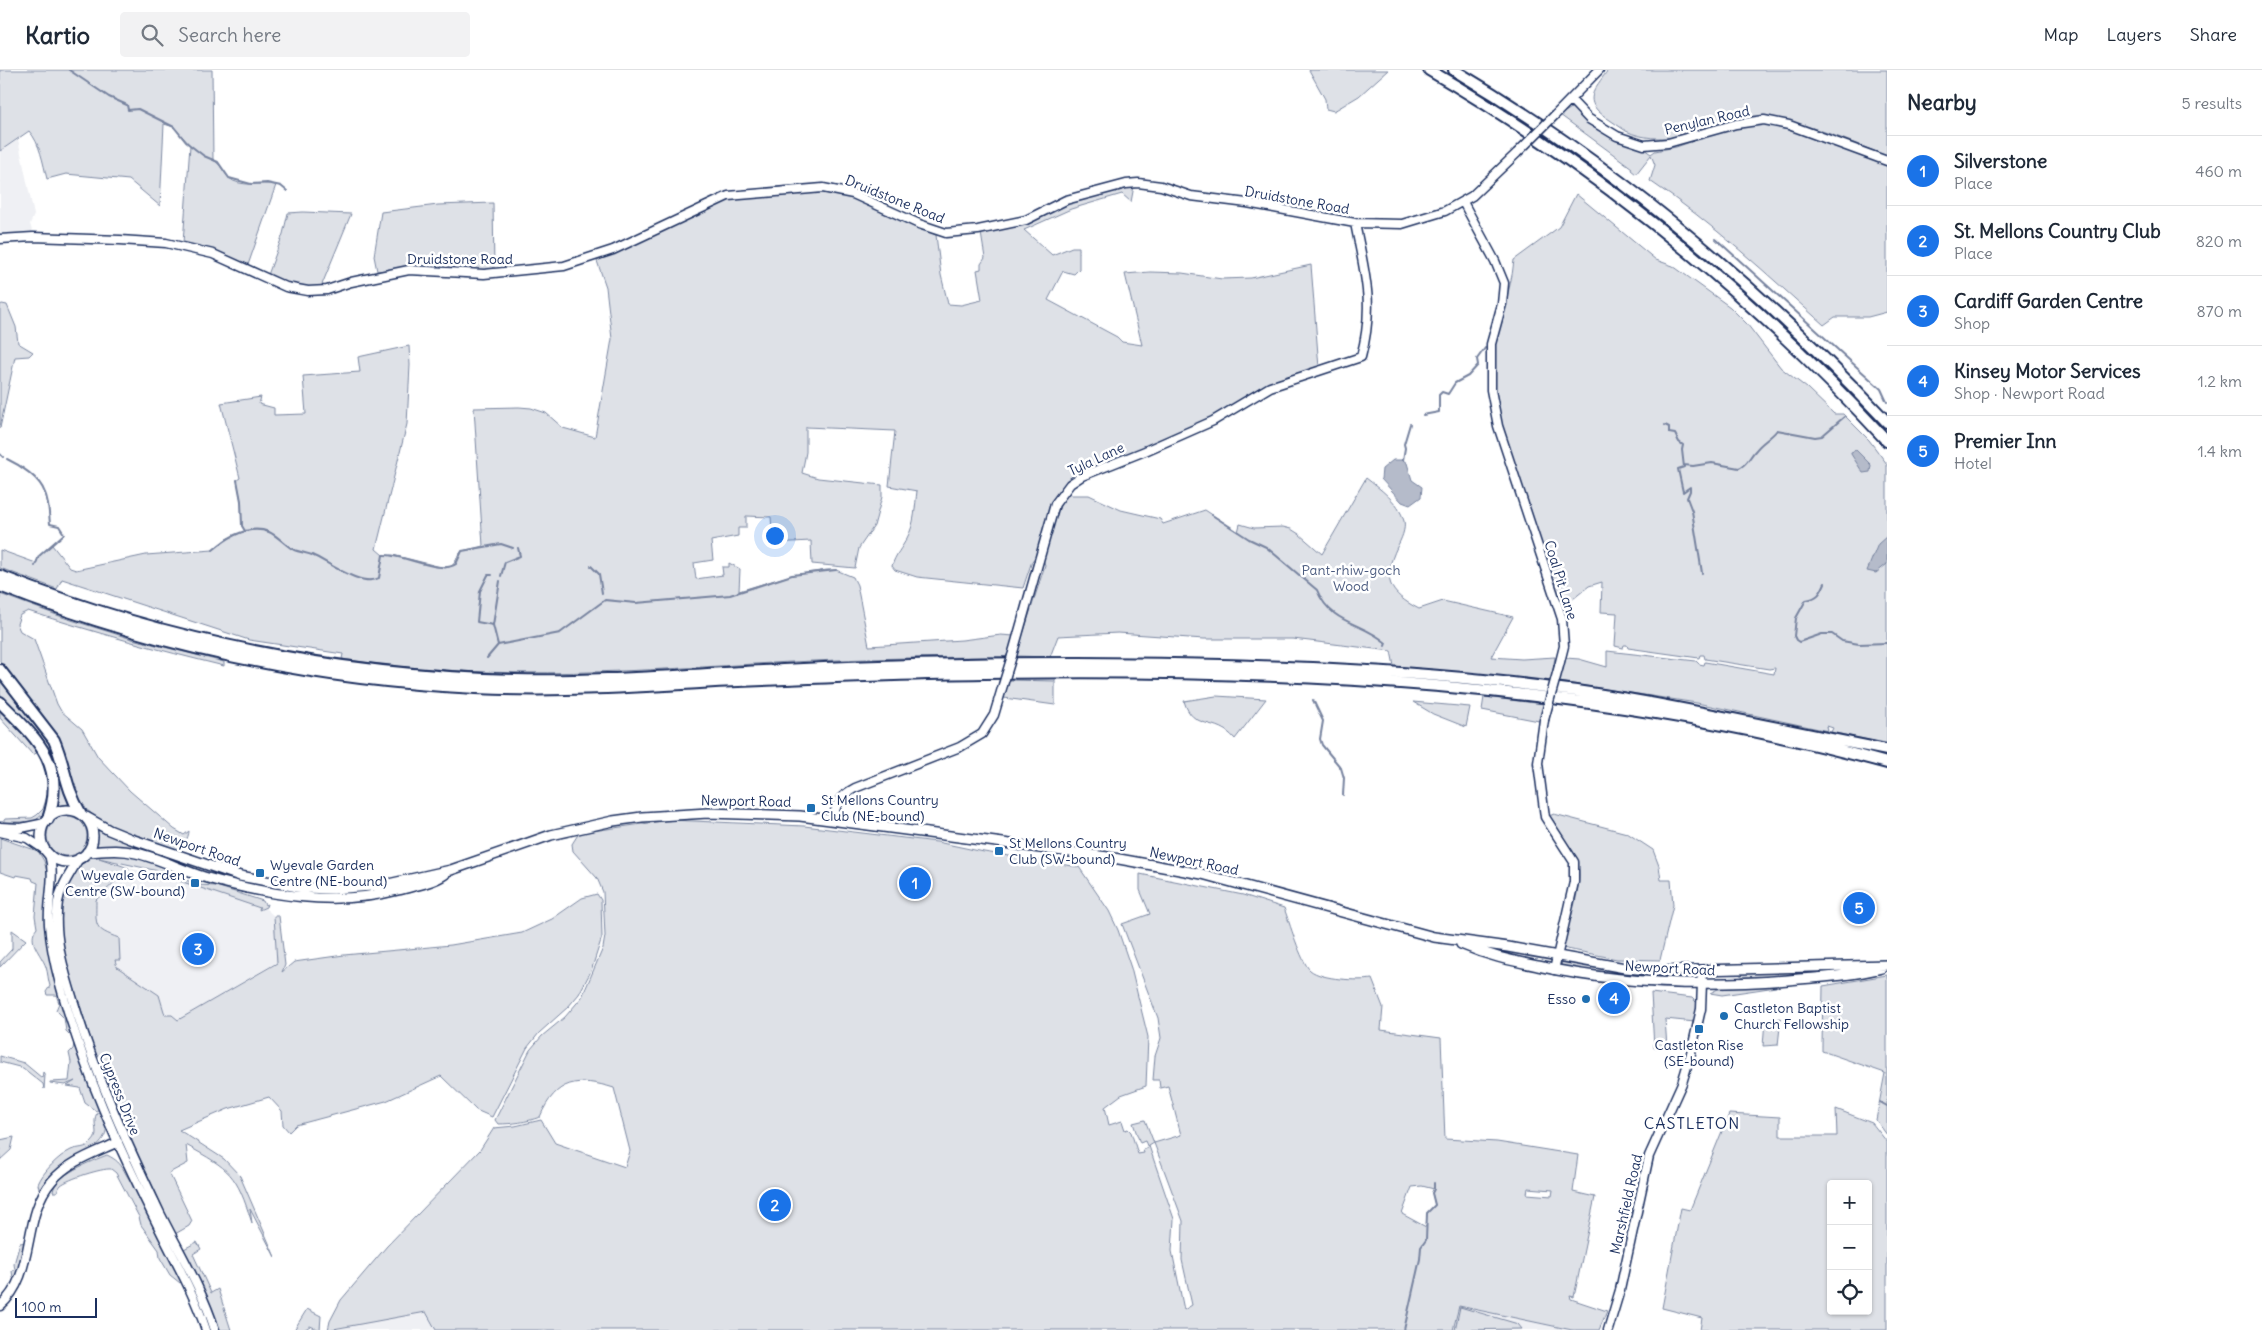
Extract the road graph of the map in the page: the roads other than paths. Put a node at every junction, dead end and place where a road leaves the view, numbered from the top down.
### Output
1 (1429, 70) edge
2 (1454, 70) edge
3 (1599, 70) edge
4 (1571, 100) junction
5 (1887, 161) edge
6 (1463, 202) junction
7 (1354, 223) junction
8 (0, 239) edge
9 (1887, 422) edge
10 (1887, 441) edge
11 (0, 576) edge
12 (0, 586) edge
13 (0, 670) edge
14 (0, 702) edge
15 (1887, 750) edge
16 (1887, 763) edge
17 (83, 814) junction
18 (834, 820) junction
19 (46, 821) junction
20 (0, 826) edge
21 (0, 832) edge
22 (47, 852) junction
23 (87, 852) junction
24 (79, 858) junction
25 (451, 870) junction
26 (1455, 941) junction
27 (1557, 955) junction
28 (1887, 966) edge
29 (1554, 970) junction
30 (1701, 970) junction
31 (1702, 983) junction
32 (118, 1142) junction
33 (0, 1306) edge
34 (206, 1330) edge
35 (215, 1330) edge
36 (1608, 1330) edge

1 - 10 highway
2 - 9 highway
3 - 4 street, Druidstone Road
4 - 5 street, Penylan Road
4 - 6 street, Druidstone Road, bridge
6 - 7 street, Druidstone Road
6 - 27 street, Coal Pit Lane, bridge
7 - 8 street, Druidstone Road
7 - 18 street, Tyla Lane, bridge
11 - 15 highway
12 - 16 highway
13 - 17 highway
14 - 19 highway
17 - 19 main road
17 - 23 main road
17 - 25 main road, Newport Road
18 - 25 main road, Newport Road
18 - 26 main road, Newport Road
19 - 20 street
19 - 22 main road
21 - 22 street
22 - 24 main road
22 - 32 street, Cypress Drive
23 - 24 main road
23 - 25 main road, Newport Road
24 - 35 street, Cypress Drive
26 - 27 main road, Newport Road
26 - 29 main road, Newport Road
27 - 29 street, Coal Pit Lane
27 - 30 main road, Newport Road
28 - 30 main road, Newport Road
28 - 31 main road, Newport Road
29 - 31 main road, Newport Road
30 - 31 street, Marshfield Road
31 - 36 street, Marshfield Road
32 - 33 street
32 - 34 street, Cypress Drive

